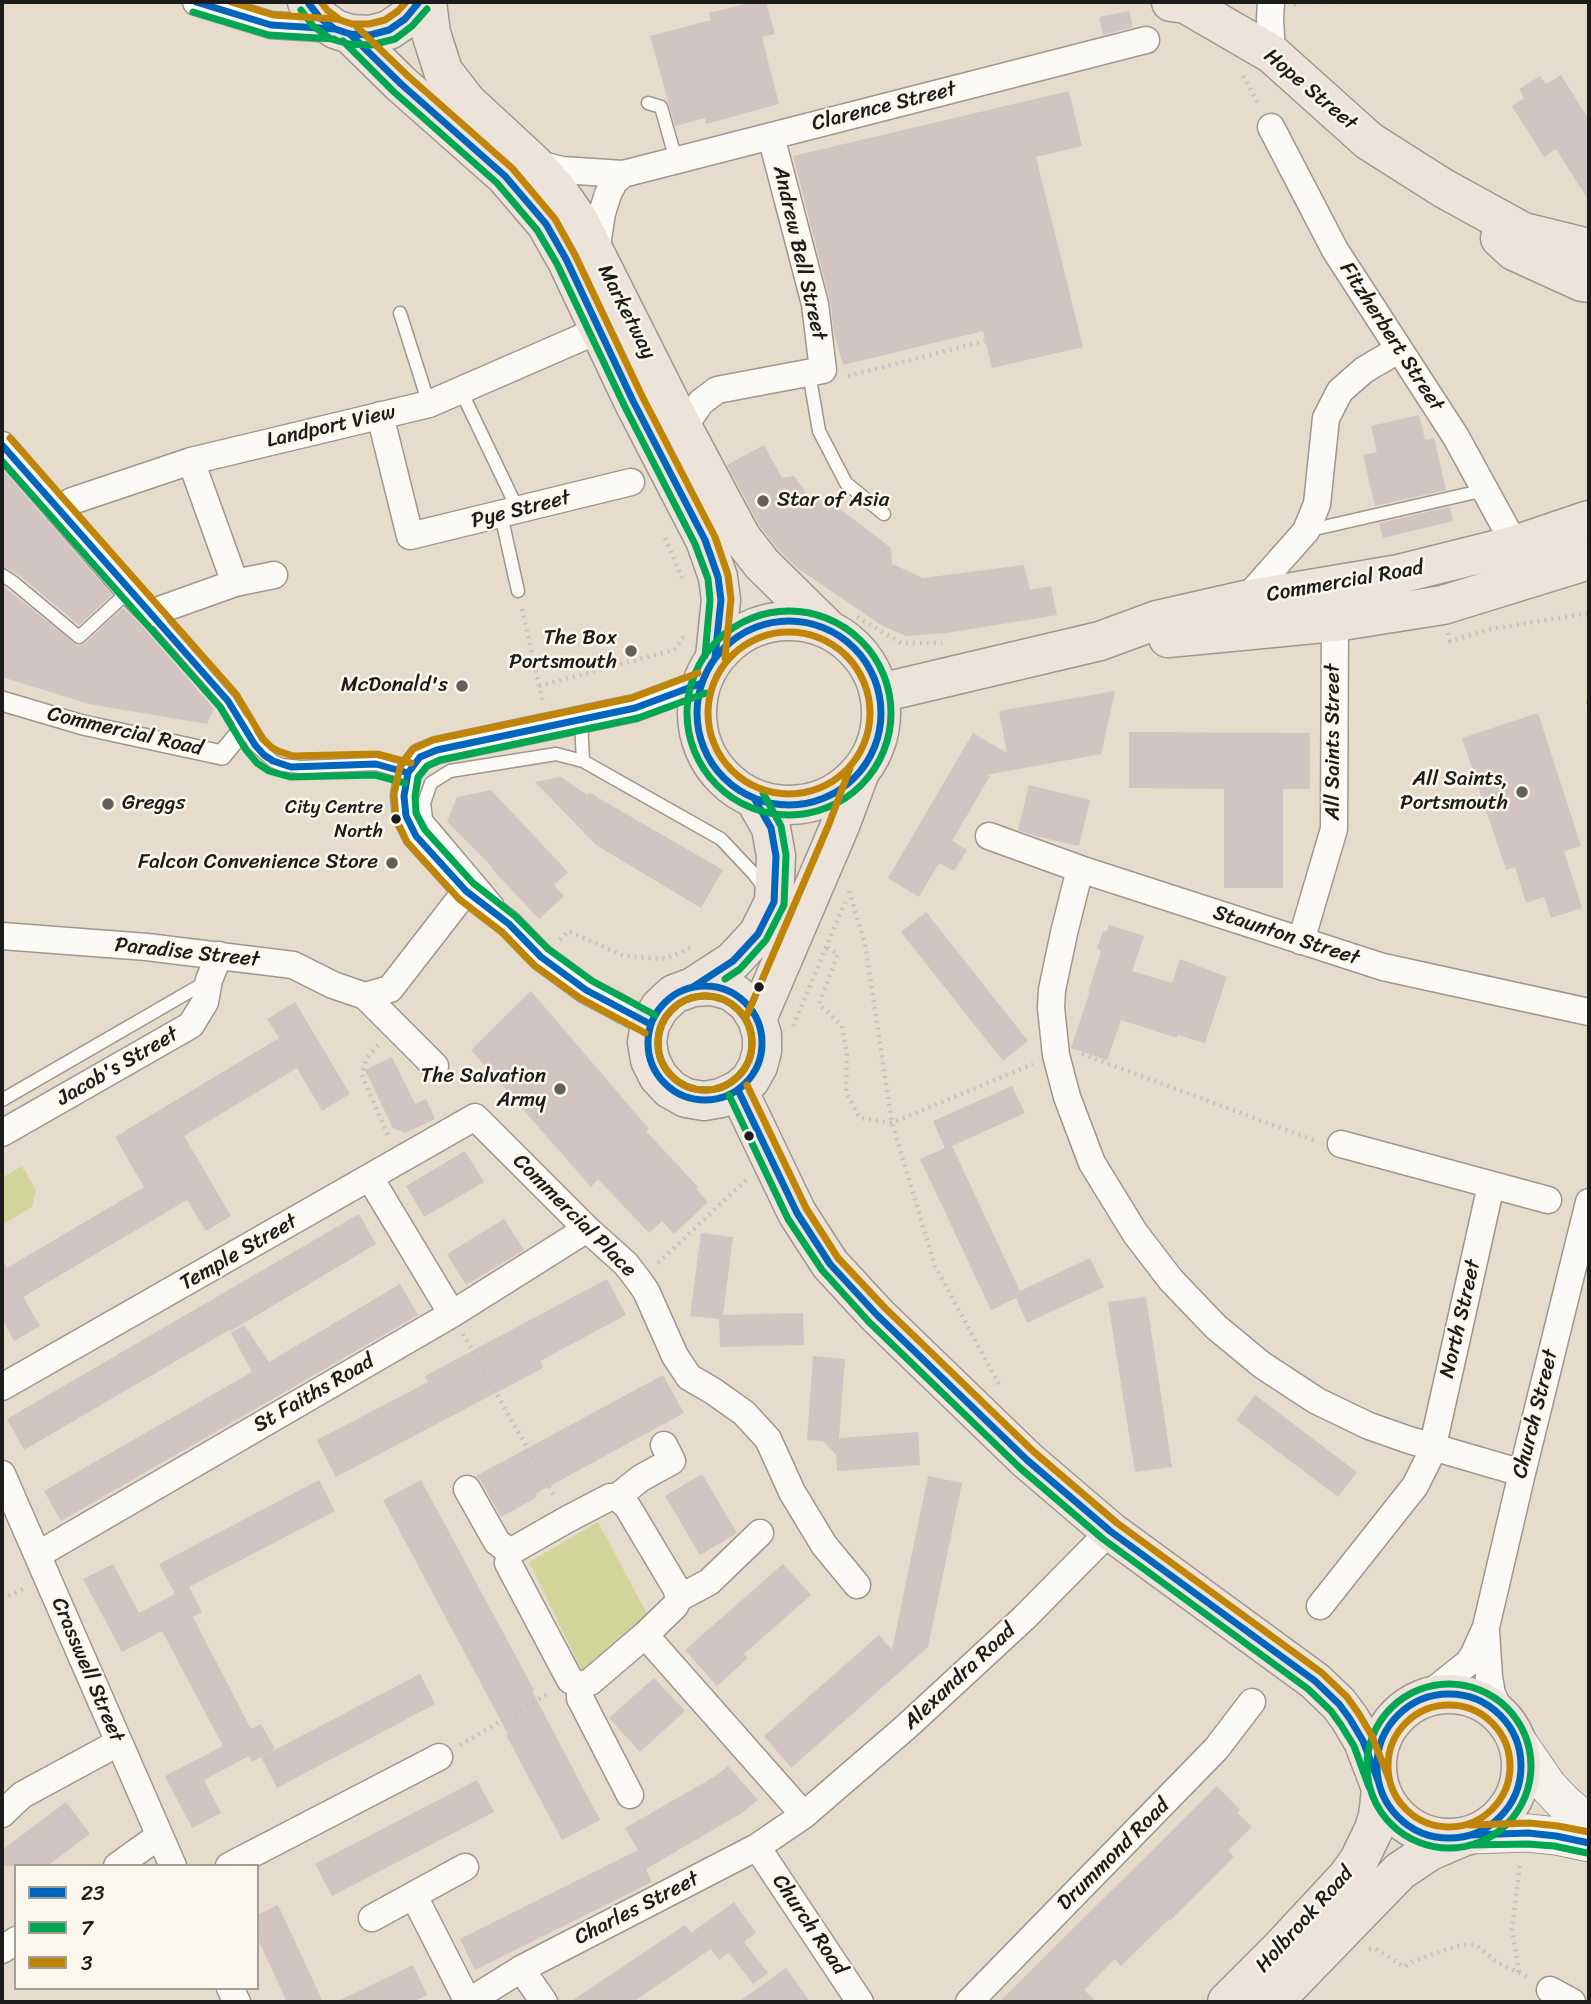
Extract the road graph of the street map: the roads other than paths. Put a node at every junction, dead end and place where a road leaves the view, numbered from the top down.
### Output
1 (196, 2) edge
2 (252, 2) edge
3 (307, 2) edge
4 (419, 2) edge
5 (427, 2) edge
6 (1184, 2) edge
7 (1281, 4) edge
8 (223, 11) junction
9 (342, 31) junction
10 (1146, 40) dead end
11 (1272, 54) junction
12 (648, 103) dead end
13 (1271, 127) dead end
14 (771, 136) junction
15 (676, 160) junction
16 (533, 163) junction
17 (623, 174) junction
18 (1443, 188) junction
19 (1589, 248) edge
20 (596, 252) junction
21 (1589, 284) edge
22 (400, 313) dead end
23 (599, 330) junction
24 (1398, 350) junction
25 (816, 371) junction
26 (461, 391) junction
27 (429, 404) junction
28 (380, 415) junction
29 (683, 428) junction
30 (2, 446) edge
31 (191, 461) junction
32 (631, 482) dead end
33 (1485, 490) junction
34 (58, 510) junction
35 (510, 512) junction
36 (884, 514) dead end
37 (1589, 520) edge
38 (1306, 531) junction
39 (1515, 545) junction
40 (1589, 560) edge
41 (2, 575) edge
42 (274, 575) dead end
43 (235, 583) junction
44 (130, 591) junction
45 (518, 591) road end
46 (1245, 600) junction
47 (151, 613) junction
48 (837, 619) junction
49 (1335, 622) junction
50 (1100, 641) junction
51 (708, 670) junction
52 (880, 693) junction
53 (2, 701) edge
54 (581, 720) junction
55 (245, 727) junction
56 (583, 761) junction
57 (860, 772) junction
58 (408, 773) junction
59 (754, 798) junction
60 (989, 836) dead end
61 (1080, 869) junction
62 (466, 891) junction
63 (774, 902) junction
64 (509, 924) junction
65 (2, 936) edge
66 (1301, 941) junction
67 (219, 955) junction
68 (209, 980) junction
69 (693, 986) junction
70 (365, 996) junction
71 (1589, 1012) edge
72 (650, 1024) junction
73 (774, 1026) junction
74 (435, 1066) dead end
75 (738, 1090) junction
76 (2, 1100) edge
77 (475, 1117) joint
78 (2, 1133) edge
79 (1341, 1144) dead end
80 (370, 1178) junction
81 (1491, 1185) junction
82 (1548, 1200) dead end
83 (1589, 1202) edge
84 (587, 1229) junction
85 (452, 1314) junction
86 (2, 1387) edge
87 (664, 1445) dead end
88 (1432, 1451) junction
89 (1522, 1473) junction
90 (2, 1474) edge
91 (467, 1489) dead end
92 (617, 1497) junction
93 (1110, 1531) junction
94 (760, 1533) dead end
95 (510, 1552) junction
96 (38, 1554) junction
97 (857, 1585) dead end
98 (679, 1598) junction
99 (1320, 1606) dead end
100 (1486, 1627) junction
101 (645, 1635) junction
102 (1315, 1681) junction
103 (575, 1683) junction
104 (1420, 1700) junction
105 (1252, 1702) dead end
106 (1511, 1730) junction
107 (118, 1744) junction
108 (439, 1757) road end
109 (1380, 1787) junction
110 (630, 1795) dead end
111 (2, 1814) edge
112 (804, 1815) junction
113 (1589, 1824) edge
114 (159, 1836) junction
115 (1467, 1836) junction
116 (1589, 1843) edge
117 (757, 1847) junction
118 (120, 1864) edge
119 (172, 1864) edge
120 (233, 1864) edge
121 (465, 1867) dead end
122 (414, 1896) junction
123 (372, 1918) dead end
124 (521, 1969) junction
125 (468, 2002) edge
126 (544, 2002) edge
127 (860, 2002) edge
128 (969, 2002) edge
129 (1227, 2002) edge
130 (1273, 2002) edge

1 - 8 street
2 - 8 street
3 - 9 main road, Marketway
4 - 9 main road
5 - 16 main road, Marketway
6 - 11 main road, Hope Street
7 - 11 street
8 - 9 street
9 - 23 main road, Marketway
10 - 14 street, Clarence Street
11 - 18 main road, Hope Street
12 - 15 lane
13 - 24 street, Fitzherbert Street
14 - 15 street, Clarence Street
14 - 25 street, Andrew Bell Street
15 - 17 street, Clarence Street
16 - 17 street, Clarence Street
16 - 20 main road, Marketway
17 - 20 street
18 - 19 main road, Hope Street
18 - 21 main road, Hope Street
20 - 29 main road, Marketway
22 - 27 lane
23 - 26 street, Landport View
23 - 51 main road, Marketway
24 - 33 street, Fitzherbert Street
24 - 38 street
25 - 29 street
25 - 36 lane
26 - 27 street, Landport View
26 - 35 lane
27 - 28 street, Landport View
28 - 31 street, Landport View
28 - 35 street, Pye Street
29 - 48 main road, Marketway
30 - 34 street
31 - 34 street, Landport View
31 - 43 street
32 - 35 street, Pye Street
33 - 38 lane
33 - 39 street, Fitzherbert Street
34 - 44 street
35 - 45 lane
37 - 39 main road, Commercial Road
38 - 46 street
39 - 46 main road, Commercial Road
40 - 49 main road, Commercial Road
41 - 44 lane
42 - 43 street
43 - 47 street
44 - 47 street
46 - 50 main road, Commercial Road
47 - 55 lane
48 - 51 main road
48 - 52 main road
49 - 50 main road, Commercial Road
49 - 66 street, All Saints Street
50 - 52 main road, Commercial Road
51 - 54 street
51 - 59 main road
52 - 57 main road
53 - 55 street, Commercial Road
54 - 56 lane
54 - 58 street
55 - 58 lane
56 - 63 lane
56 - 64 lane
57 - 59 main road
57 - 73 main road
58 - 62 street
59 - 63 main road
60 - 61 street, Staunton Street
61 - 66 street, Staunton Street
61 - 88 street
62 - 64 street
62 - 70 street
63 - 69 main road
64 - 72 street
65 - 67 street, Paradise Street
66 - 71 street, Staunton Street
67 - 68 street, Jacob's Street
67 - 70 street, Paradise Street
68 - 76 lane
68 - 78 street, Jacob's Street
69 - 72 main road
69 - 73 main road
70 - 74 street
72 - 75 main road
73 - 75 main road
75 - 93 main road
77 - 80 street, Temple Street
77 - 84 street, Commercial Place
79 - 81 street
80 - 85 street
80 - 86 street, Temple Street
81 - 82 street
81 - 88 street, North Street
83 - 89 street, Church Street
84 - 85 street, St Faiths Road
84 - 97 street, Commercial Place
85 - 96 street, St Faiths Road
87 - 92 street
88 - 89 street
88 - 99 street, North Street
89 - 100 street, Church Street
90 - 96 street, Crasswell Street
91 - 95 street
92 - 95 street
92 - 98 street
93 - 102 main road
93 - 112 street, Alexandra Road
94 - 98 street
95 - 103 street
96 - 107 street, Crasswell Street
98 - 101 street
100 - 104 street, Church Street
100 - 106 street, Church Street
101 - 103 street
101 - 112 street
102 - 104 main road
102 - 109 main road
103 - 110 street
104 - 106 main road
104 - 109 main road
105 - 128 street, Drummond Road
106 - 113 main road
106 - 115 main road
107 - 111 street
107 - 114 street, Crasswell Street
108 - 120 street
109 - 115 main road
109 - 129 main road, Holbrook Road
112 - 117 street, Charles Street
114 - 118 street
114 - 119 street, Crasswell Street
115 - 116 main road
115 - 130 main road, Holbrook Road
117 - 124 street, Charles Street
117 - 127 street, Church Road
121 - 122 street
122 - 123 street
122 - 125 street
124 - 125 street, Charles Street
124 - 126 street

